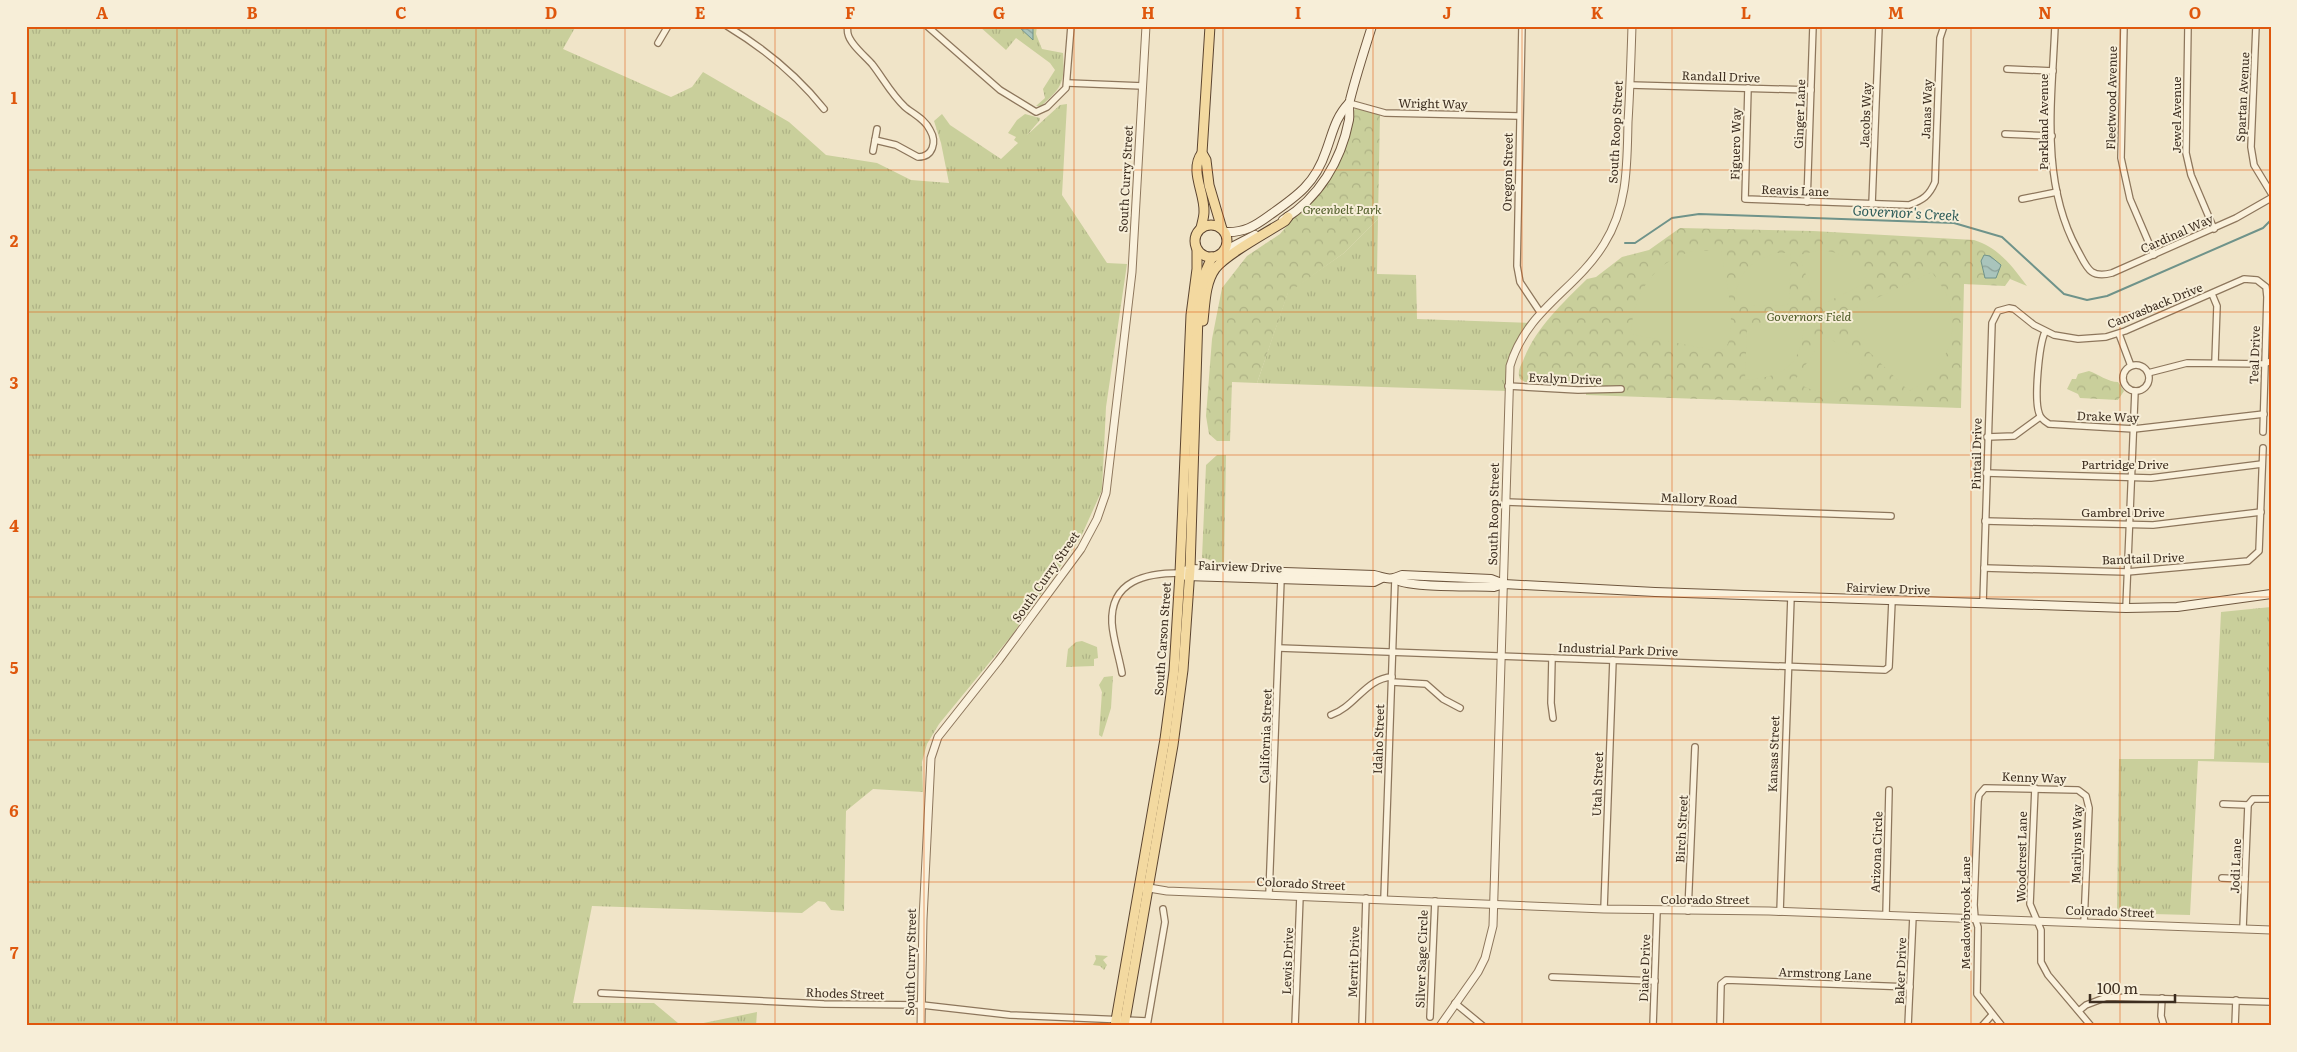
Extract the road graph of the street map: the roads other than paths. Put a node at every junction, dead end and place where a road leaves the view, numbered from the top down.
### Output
1 (668, 26) edge
2 (727, 26) edge
3 (848, 26) edge
4 (928, 26) edge
5 (1071, 26) edge
6 (1146, 26) edge
7 (1210, 26) edge
8 (1372, 26) edge
9 (1522, 26) edge
10 (1632, 26) edge
11 (1813, 26) edge
12 (1879, 26) edge
13 (1943, 26) edge
14 (2055, 26) edge
15 (2124, 26) edge
16 (2188, 26) edge
17 (2256, 26) edge
18 (738, 29) edge
19 (658, 43) dead end
20 (2007, 69) dead end
21 (2053, 71) junction
22 (1068, 83) junction
23 (1630, 84) junction
24 (1142, 86) junction
25 (1748, 88) junction
26 (1811, 90) junction
27 (1349, 103) junction
28 (824, 109) dead end
29 (1519, 116) junction
30 (877, 129) dead end
31 (2005, 134) dead end
32 (2052, 136) junction
33 (875, 140) junction
34 (873, 150) dead end
35 (1202, 153) junction
36 (1197, 167) junction
37 (2057, 192) junction
38 (1930, 193) joint
39 (2271, 193) edge
40 (1213, 198) junction
41 (2271, 198) edge
42 (2022, 199) dead end
43 (1745, 200) joint
44 (1807, 202) junction
45 (1872, 204) junction
46 (1288, 217) junction
47 (1200, 228) junction
48 (2214, 229) junction
49 (1223, 230) junction
50 (1197, 250) junction
51 (1224, 251) junction
52 (2154, 255) junction
53 (1212, 257) junction
54 (2089, 270) joint
55 (2260, 282) joint
56 (2212, 294) junction
57 (2002, 309) joint
58 (1540, 312) junction
59 (2045, 332) junction
60 (2119, 334) junction
61 (1197, 356) junction
62 (2271, 361) edge
63 (2215, 362) junction
64 (2264, 364) junction
65 (2131, 366) junction
66 (2271, 368) edge
67 (2148, 373) junction
68 (1508, 386) junction
69 (1621, 389) dead end
70 (2135, 392) junction
71 (2264, 414) junction
72 (2040, 417) junction
73 (2134, 429) junction
74 (2263, 432) dead end
75 (1987, 437) junction
76 (1190, 446) junction
77 (2263, 448) dead end
78 (2262, 464) junction
79 (1986, 473) junction
80 (2132, 478) junction
81 (1506, 502) junction
82 (2261, 512) junction
83 (1891, 516) dead end
84 (1985, 520) junction
85 (2130, 525) junction
86 (1984, 568) junction
87 (2128, 572) junction
88 (1187, 573) junction
89 (1382, 578) junction
90 (1281, 579) junction
91 (1395, 579) junction
92 (1504, 584) junction
93 (2271, 594) edge
94 (1791, 597) junction
95 (1892, 601) junction
96 (1983, 604) junction
97 (2126, 608) junction
98 (1279, 648) junction
99 (1393, 652) junction
100 (1502, 656) junction
101 (1552, 658) junction
102 (1613, 660) junction
103 (1787, 666) junction
104 (1122, 672) dead end
105 (1392, 679) junction
106 (1460, 708) dead end
107 (1331, 715) dead end
108 (1553, 718) dead end
109 (1696, 747) dead end
110 (2035, 788) junction
111 (1889, 790) dead end
112 (1981, 792) joint
113 (2086, 796) joint
114 (2271, 800) edge
115 (2223, 804) dead end
116 (2248, 805) junction
117 (2222, 878) dead end
118 (2245, 880) junction
119 (1144, 888) junction
120 (1269, 894) junction
121 (1300, 896) junction
122 (1366, 898) junction
123 (1384, 899) junction
124 (1435, 901) junction
125 (1494, 904) junction
126 (1163, 909) dead end
127 (1604, 909) junction
128 (1657, 910) junction
129 (1688, 911) junction
130 (1780, 912) junction
131 (1886, 915) junction
132 (1913, 916) junction
133 (1975, 918) junction
134 (2036, 921) junction
135 (2084, 922) junction
136 (2243, 928) junction
137 (2271, 930) edge
138 (1552, 977) dead end
139 (1655, 981) junction
140 (1910, 987) junction
141 (601, 993) dead end
142 (2162, 998) junction
143 (2236, 1000) junction
144 (2271, 1002) edge
145 (1455, 1003) junction
146 (922, 1005) junction
147 (2080, 1010) junction
148 (1992, 1015) junction
149 (1430, 1017) dead end
150 (1120, 1022) edge
151 (1147, 1023) edge
152 (921, 1026) edge
153 (1295, 1026) edge
154 (1362, 1026) edge
155 (1440, 1026) edge
156 (1483, 1026) edge
157 (1653, 1026) edge
158 (1720, 1026) edge
159 (1908, 1026) edge
160 (1982, 1026) edge
161 (2002, 1026) edge
162 (2091, 1026) edge
163 (2164, 1026) edge
164 (2235, 1026) edge

1 - 19 street
2 - 18 street
3 - 33 street
4 - 22 street
5 - 22 street
6 - 24 street, South Curry Street
7 - 35 main road
8 - 27 main road
9 - 29 street, Oregon Street
10 - 23 street, South Roop Street
11 - 26 street, Ginger Lane
12 - 45 street, Jacobs Way
13 - 38 street, Janas Way
14 - 21 street, Parkland Avenue
15 - 52 street, Fleetwood Avenue
16 - 48 street, Jewel Avenue
17 - 39 street, Spartan Avenue
18 - 28 street
20 - 21 street
21 - 32 street, Parkland Avenue
22 - 24 street
23 - 25 street, Randall Drive
23 - 58 street, South Roop Street
24 - 146 street, South Curry Street
25 - 26 street, Randall Drive
25 - 43 street, Figuero Way
26 - 44 street, Ginger Lane
27 - 29 street, Wright Way
27 - 46 main road
27 - 49 main road
29 - 58 street, Oregon Street
30 - 33 street
31 - 32 street
32 - 37 street, Parkland Avenue
33 - 34 street
35 - 36 main road
35 - 40 main road
36 - 40 main road
36 - 47 main road
37 - 42 street
37 - 54 street, Parkland Avenue
38 - 45 street, Reavis Lane
40 - 49 main road
41 - 48 street, Cardinal Way
43 - 44 street, Reavis Lane
44 - 45 street, Reavis Lane
46 - 51 main road
46 - 61 main road
47 - 49 main road
47 - 50 main road
48 - 52 street, Cardinal Way
49 - 51 main road
50 - 53 main road
50 - 76 main road, South Carson Street
51 - 53 main road
52 - 54 street, Cardinal Way
53 - 61 main road, South Carson Street
55 - 56 street, Canvasback Drive
55 - 64 street, Teal Drive
56 - 60 street, Canvasback Drive
56 - 63 street
57 - 59 street, Canvasback Drive
57 - 75 street, Pintail Drive
58 - 68 street, South Roop Street
59 - 60 street, Canvasback Drive
59 - 72 street
60 - 65 street
61 - 76 main road, South Carson Street
62 - 64 street
63 - 64 street
63 - 67 street
64 - 66 street
64 - 71 street, Teal Drive
65 - 67 street
65 - 70 street
67 - 70 street
68 - 69 street, Evalyn Drive
68 - 81 street, South Roop Street
70 - 73 street
71 - 73 street, Drake Way
71 - 74 street, Teal Drive
72 - 73 street, Drake Way
72 - 75 street
73 - 80 street
75 - 79 street, Pintail Drive
76 - 88 main road, South Carson Street
77 - 78 street
78 - 80 street, Partridge Drive
78 - 82 street
79 - 80 street, Partridge Drive
79 - 84 street, Pintail Drive
80 - 85 street
81 - 83 street, Mallory Road
81 - 92 street, South Roop Street
82 - 85 street, Gambrel Drive
82 - 87 street, Bandtail Drive
84 - 85 street, Gambrel Drive
84 - 86 street, Pintail Drive
85 - 87 street
86 - 87 street, Bandtail Drive
86 - 96 street, Pintail Drive
87 - 97 street
88 - 89 main road, Fairview Drive
88 - 90 main road, Fairview Drive
88 - 104 street
88 - 119 main road, South Carson Street
89 - 90 main road, Fairview Drive
89 - 91 main road, Fairview Drive
90 - 98 street, California Street
91 - 92 main road, Fairview Drive
91 - 99 street, Idaho Street
92 - 94 main road, Fairview Drive
92 - 100 street, South Roop Street
93 - 97 main road, Fairview Drive
94 - 95 main road, Fairview Drive
94 - 103 street, Kansas Street
95 - 96 main road, Fairview Drive
95 - 103 street, Industrial Park Drive
96 - 97 main road, Fairview Drive
98 - 99 street, Industrial Park Drive
98 - 120 street, California Street
99 - 100 street, Industrial Park Drive
99 - 105 street, Idaho Street
100 - 101 street, Industrial Park Drive
100 - 125 street, South Roop Street
101 - 102 street, Industrial Park Drive
101 - 108 street
102 - 103 street, Industrial Park Drive
102 - 127 street, Utah Street
103 - 130 street, Kansas Street
105 - 106 street
105 - 107 street
105 - 123 street, Idaho Street
109 - 129 street, Birch Street
110 - 112 street, Kenny Way
110 - 113 street, Kenny Way
110 - 134 street, Woodcrest Lane
111 - 131 street, Arizona Circle
112 - 133 street, Meadowbrook Lane
113 - 135 street, Marilyns Way
114 - 116 street
115 - 116 street
116 - 118 street, Jodi Lane
117 - 118 street
118 - 136 street, Jodi Lane
119 - 120 street, Colorado Street
119 - 150 main road, South Carson Street
120 - 121 street, Colorado Street
121 - 122 street, Colorado Street
121 - 153 street, Lewis Drive
122 - 123 street, Colorado Street
122 - 154 street, Merrit Drive
123 - 124 street, Colorado Street
124 - 125 street, Colorado Street
124 - 149 street, Silver Sage Circle
125 - 127 street, Colorado Street
125 - 145 street, South Roop Street
126 - 151 street
127 - 128 street, Colorado Street
128 - 129 street, Colorado Street
128 - 139 street, Diane Drive
129 - 130 street, Colorado Street
130 - 131 street, Colorado Street
131 - 132 street, Colorado Street
132 - 133 street, Colorado Street
132 - 140 street, Baker Drive
133 - 134 street, Colorado Street
133 - 148 street, Meadowbrook Lane
134 - 135 street, Colorado Street
134 - 147 street, Woodcrest Lane
135 - 136 street, Colorado Street
136 - 137 street, Colorado Street
138 - 139 street
139 - 157 street, Diane Drive
140 - 158 street, Armstrong Lane
140 - 159 street, Baker Drive
141 - 146 street, Rhodes Street
142 - 143 street
142 - 147 street
142 - 163 street
143 - 144 street
143 - 164 street
145 - 155 street, South Roop Street
145 - 156 street
146 - 150 street, Rhodes Street
146 - 152 street, South Curry Street
147 - 162 street, Woodcrest Lane
148 - 160 street
148 - 161 street, Meadowbrook Lane
150 - 151 street, Rhodes Street

